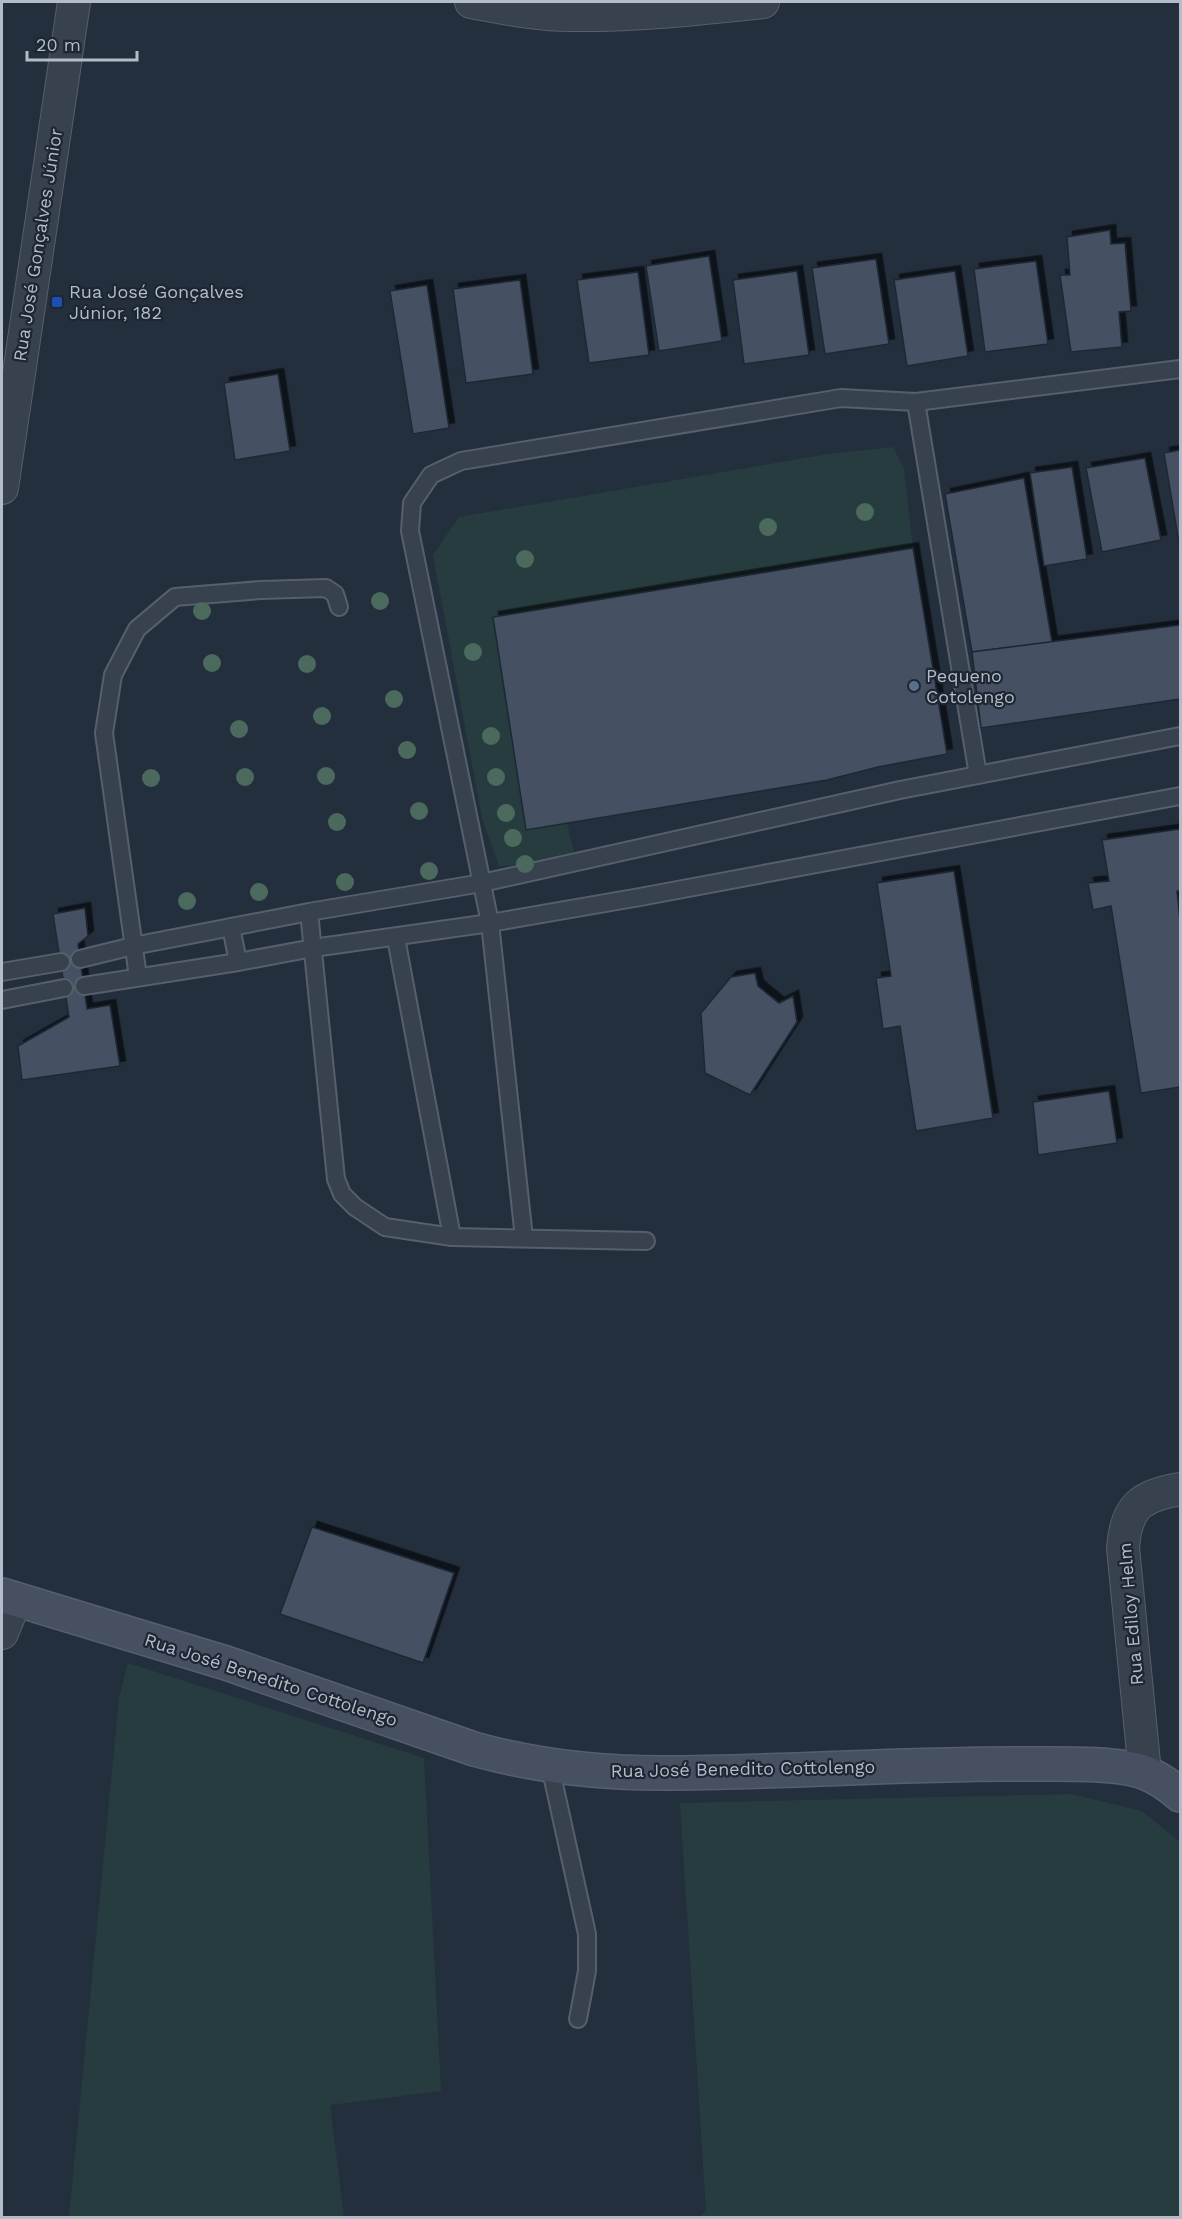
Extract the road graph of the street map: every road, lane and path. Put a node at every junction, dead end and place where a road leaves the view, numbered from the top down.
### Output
1 (74, 2) edge
2 (471, 2) edge
3 (763, 2) edge
4 (724, 4) edge
5 (1180, 369) edge
6 (916, 402) junction
7 (2, 488) edge
8 (339, 607) dead end
9 (1180, 736) edge
10 (978, 775) junction
11 (1180, 796) edge
12 (482, 883) junction
13 (309, 912) junction
14 (490, 923) junction
15 (231, 927) junction
16 (396, 938) junction
17 (133, 946) junction
18 (313, 948) junction
19 (80, 959) dead end
20 (61, 962) dead end
21 (238, 962) junction
22 (2, 972) edge
23 (138, 977) junction
24 (84, 986) dead end
25 (64, 988) dead end
26 (2, 1000) edge
27 (452, 1237) junction
28 (524, 1238) junction
29 (645, 1241) dead end
30 (1180, 1489) edge
31 (9, 1597) edge
32 (2, 1633) edge
33 (550, 1766) junction
34 (1145, 1773) junction
35 (1180, 1795) edge
36 (578, 2019) dead end

1 - 7 street, Rua José Gonçalves Júnior
2 - 4 street
3 - 4 street
5 - 6 lane
6 - 10 lane
6 - 12 lane
8 - 17 lane
9 - 10 lane
10 - 12 lane
11 - 14 lane
12 - 13 lane
12 - 14 lane
13 - 15 lane
13 - 18 lane
14 - 16 lane
14 - 28 lane
15 - 17 lane
15 - 21 lane
16 - 18 lane
16 - 27 lane
17 - 19 lane
17 - 23 lane
18 - 21 lane
18 - 27 lane
20 - 22 lane
21 - 23 lane
23 - 24 lane
25 - 26 lane
27 - 28 lane
28 - 29 lane
30 - 34 street, Rua Ediloy Helm
31 - 32 street
31 - 33 main road, Rua José Benedito Cottolengo
33 - 34 main road, Rua José Benedito Cottolengo
33 - 36 lane
34 - 35 main road, Rua José Benedito Cottolengo

